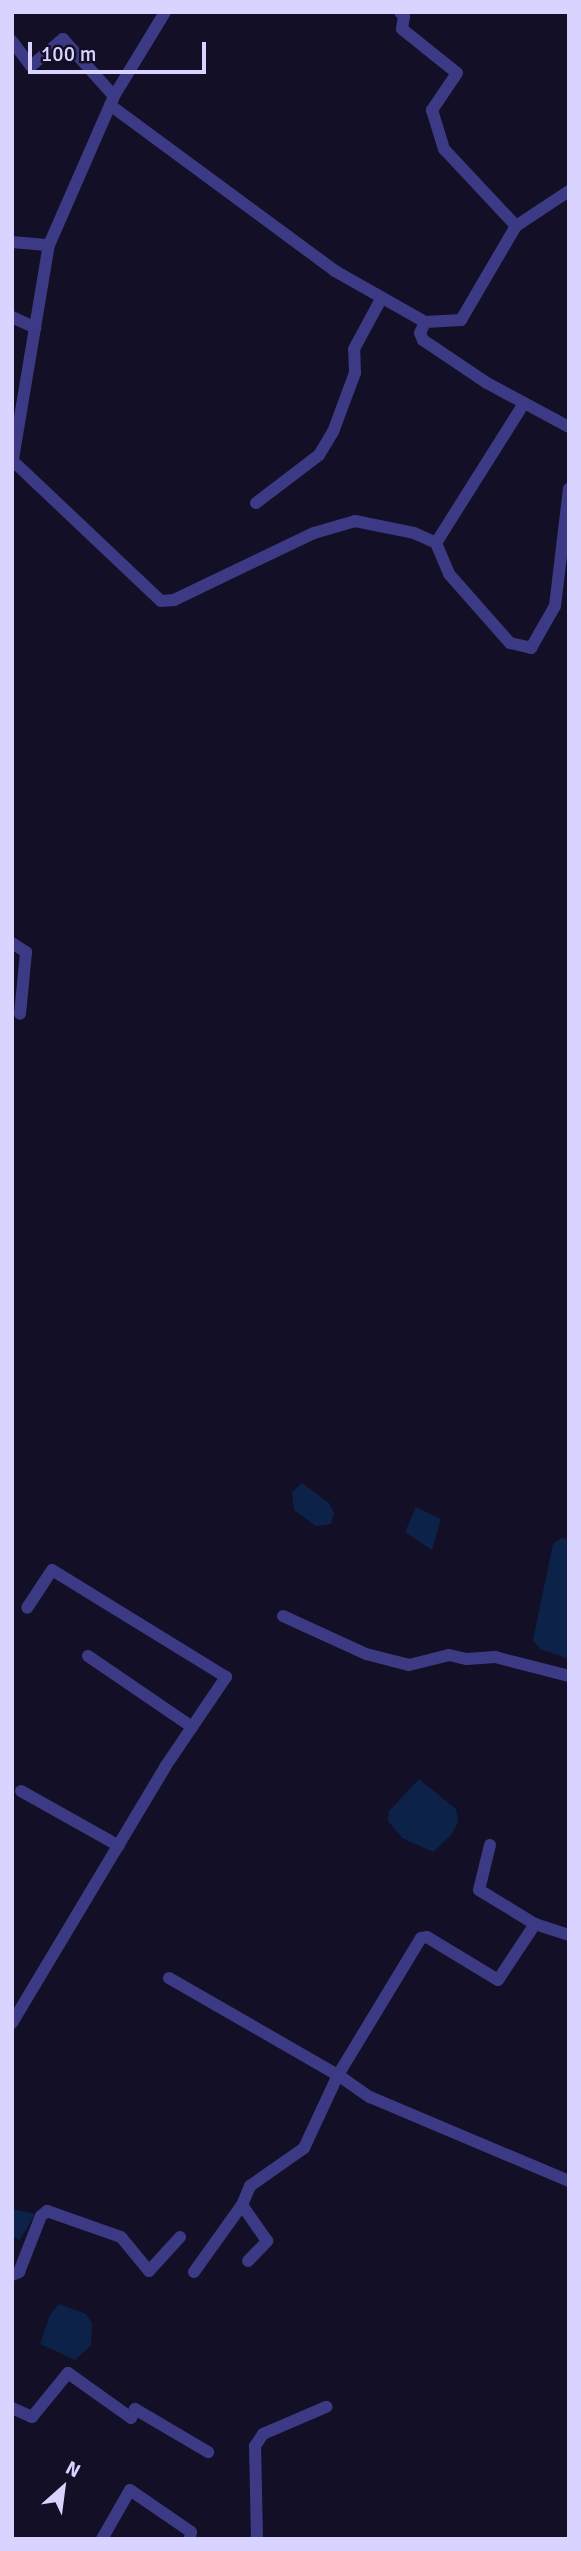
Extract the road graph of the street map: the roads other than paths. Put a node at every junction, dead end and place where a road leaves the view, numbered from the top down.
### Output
1 (165, 12) edge
2 (400, 12) edge
3 (12, 41) edge
4 (112, 100) junction
5 (569, 191) edge
6 (516, 226) junction
7 (12, 242) edge
8 (49, 245) junction
9 (381, 299) junction
10 (12, 317) edge
11 (425, 322) junction
12 (36, 328) junction
13 (524, 403) junction
14 (569, 427) edge
15 (13, 463) edge
16 (569, 489) edge
17 (256, 503) dead end
18 (436, 543) junction
19 (12, 943) edge
20 (20, 1014) dead end
21 (27, 1608) dead end
22 (283, 1616) dead end
23 (88, 1656) dead end
24 (569, 1676) edge
25 (192, 1727) junction
26 (20, 1791) dead end
27 (490, 1845) dead end
28 (119, 1846) junction
29 (535, 1924) junction
30 (569, 1935) edge
31 (169, 1979) dead end
32 (12, 2024) edge
33 (338, 2075) junction
34 (569, 2181) edge
35 (242, 2205) junction
36 (180, 2237) dead end
37 (248, 2261) dead end
38 (194, 2272) dead end
39 (12, 2275) edge
40 (326, 2407) dead end
41 (12, 2408) edge
42 (208, 2452) dead end
43 (102, 2539) edge
44 (190, 2539) edge
45 (257, 2539) edge

1 - 4 street
2 - 6 street
3 - 4 street
4 - 8 street
4 - 9 street
5 - 6 street
6 - 11 street
7 - 8 street
8 - 12 street
9 - 11 street
9 - 17 street
10 - 12 street
11 - 13 street
12 - 15 street
13 - 14 street
13 - 18 street
15 - 18 street
16 - 18 street
19 - 20 street
21 - 25 street
22 - 24 street
23 - 25 street
25 - 28 street
26 - 28 street
27 - 29 street
28 - 32 street
29 - 30 street
29 - 33 street
31 - 33 street
33 - 34 street
33 - 35 street
35 - 37 street
35 - 38 street
36 - 39 street
40 - 45 street
41 - 42 street
43 - 44 street

